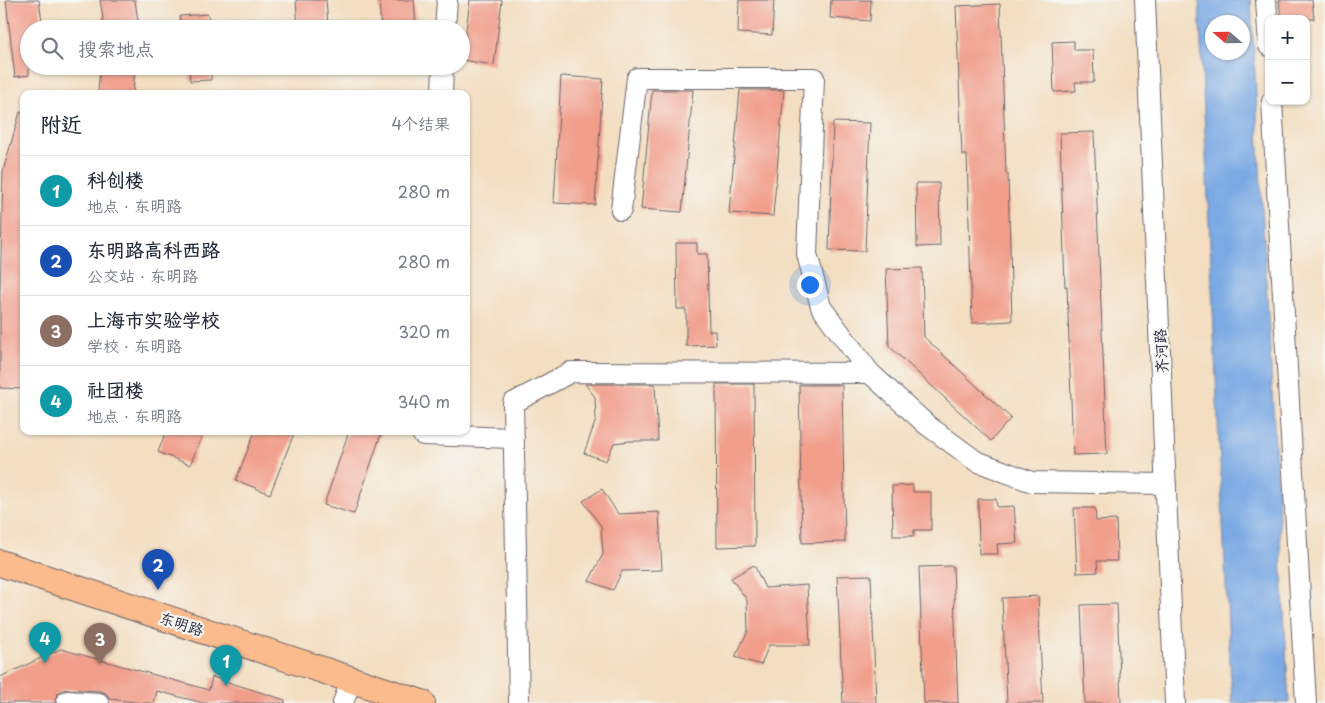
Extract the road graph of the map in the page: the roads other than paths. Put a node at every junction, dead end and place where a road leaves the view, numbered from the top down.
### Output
1 (447, 0) edge
2 (1144, 0) edge
3 (1266, 0) edge
4 (1267, 15) edge
5 (446, 20) edge
6 (443, 75) edge
7 (442, 90) edge
8 (1272, 105) edge
9 (620, 210) dead end
10 (870, 374) junction
11 (423, 435) edge
12 (514, 438) junction
13 (1166, 484) junction
14 (0, 563) edge
15 (347, 691) edge
16 (66, 701) dead end
17 (99, 703) edge
18 (422, 703) edge
19 (519, 703) edge
20 (1175, 703) edge
21 (1306, 703) edge

1 - 5 street
2 - 13 street, 齐河路
3 - 4 street
6 - 7 street
8 - 21 street
9 - 10 street
10 - 12 street
10 - 13 street
11 - 12 street
12 - 19 street
13 - 20 street, 齐河路
14 - 15 main road, 东明路
15 - 18 main road, 东明路
16 - 17 street

